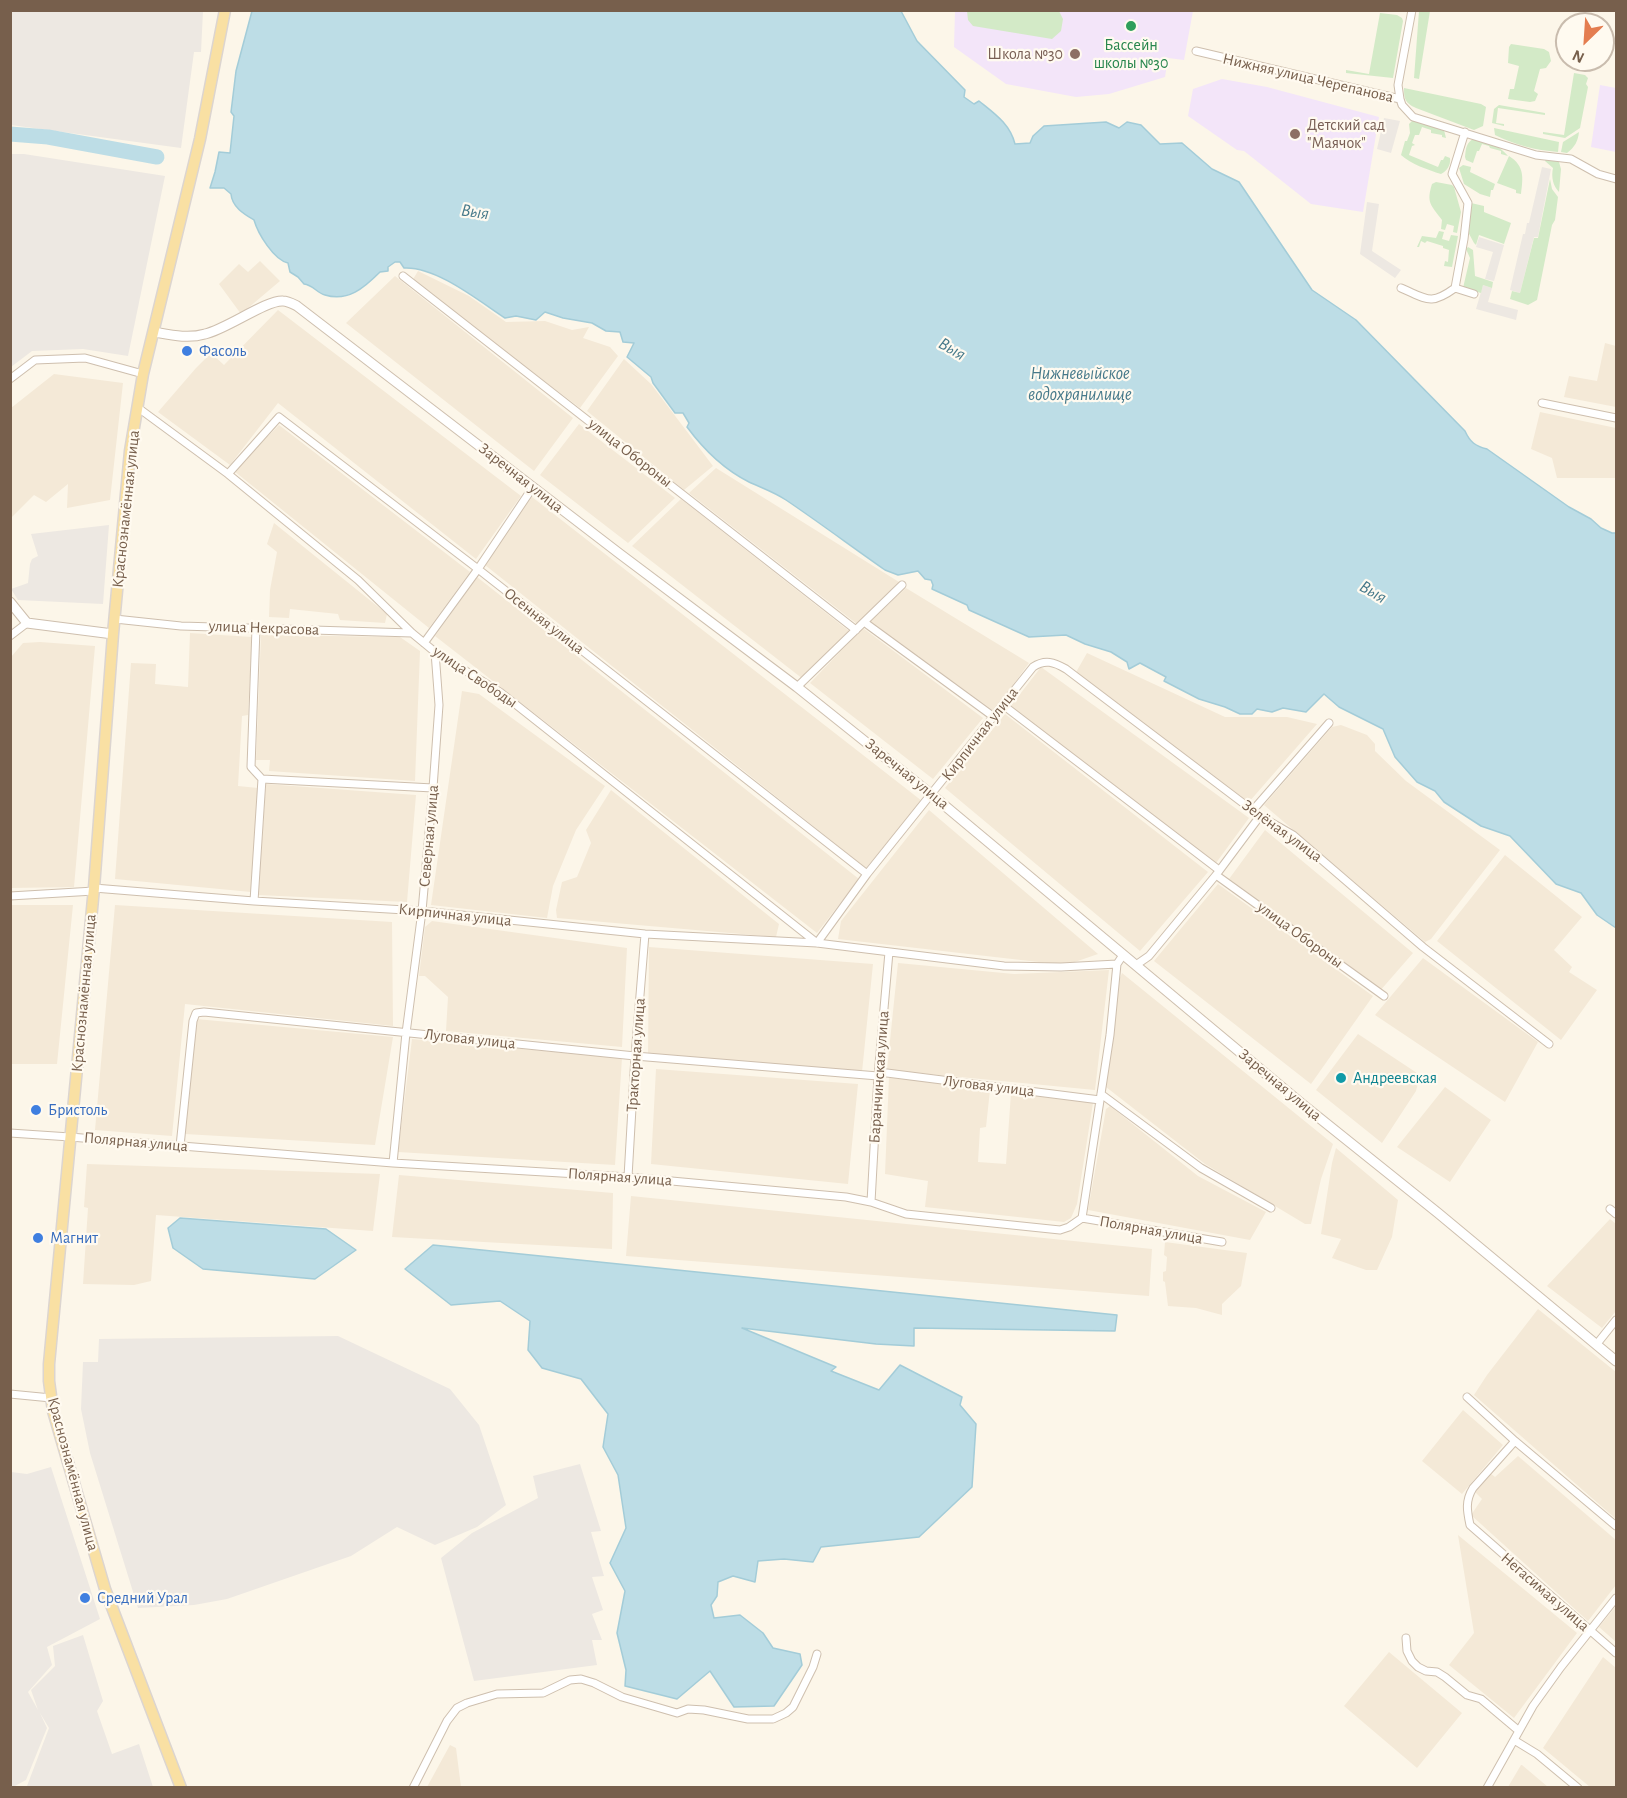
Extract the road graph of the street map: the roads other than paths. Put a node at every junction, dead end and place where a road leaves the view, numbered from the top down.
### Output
1 (225, 10) edge
2 (1412, 10) edge
3 (1196, 51) dead end
4 (1400, 99) junction
5 (1465, 132) junction
6 (1617, 179) edge
7 (403, 276) dead end
8 (1401, 288) dead end
9 (1455, 288) junction
10 (1474, 294) dead end
11 (154, 332) junction
12 (143, 374) junction
13 (10, 379) edge
14 (1542, 403) dead end
15 (137, 407) junction
16 (1617, 418) edge
17 (228, 474) junction
18 (533, 487) junction
19 (478, 569) junction
20 (902, 585) dead end
21 (10, 602) edge
22 (115, 620) junction
23 (864, 622) junction
24 (27, 623) junction
25 (256, 628) junction
26 (856, 630) junction
27 (412, 633) junction
28 (113, 634) junction
29 (10, 636) edge
30 (424, 643) junction
31 (435, 651) junction
32 (1033, 667) joint
33 (797, 687) junction
34 (1003, 705) junction
35 (994, 717) junction
36 (1329, 723) dead end
37 (262, 779) junction
38 (433, 788) junction
39 (932, 795) junction
40 (1253, 810) junction
41 (1260, 816) junction
42 (1217, 872) junction
43 (867, 874) junction
44 (94, 889) junction
45 (10, 896) edge
46 (254, 901) junction
47 (422, 910) junction
48 (645, 933) junction
49 (817, 943) junction
50 (889, 952) junction
51 (1123, 955) junction
52 (1117, 964) junction
53 (1136, 965) junction
54 (1384, 996) dead end
55 (406, 1033) junction
56 (1549, 1044) dead end
57 (634, 1056) junction
58 (879, 1074) junction
59 (1100, 1097) junction
60 (10, 1133) edge
61 (70, 1137) junction
62 (180, 1146) junction
63 (393, 1163) junction
64 (628, 1177) junction
65 (871, 1202) junction
66 (1271, 1208) dead end
67 (1082, 1218) junction
68 (1221, 1242) dead end
69 (1617, 1320) edge
70 (1596, 1345) junction
71 (1617, 1361) edge
72 (10, 1394) edge
73 (1467, 1397) dead end
74 (51, 1398) junction
75 (1515, 1441) junction
76 (1617, 1526) edge
77 (1617, 1598) edge
78 (1590, 1631) junction
79 (1406, 1638) dead end
80 (1617, 1653) edge
81 (817, 1654) dead end
82 (1519, 1731) junction
83 (1514, 1740) junction
84 (181, 1788) edge
85 (413, 1788) edge
86 (1487, 1788) edge
87 (1578, 1788) edge

1 - 11 main road, Краснознамённая улица
2 - 4 street
3 - 4 street, Нижняя улица Черепанова
4 - 5 street, Нижняя улица Черепанова
5 - 6 street, Нижняя улица Черепанова
5 - 9 street
7 - 26 street, улица Обороны
8 - 9 street
9 - 10 street
11 - 12 main road, Краснознамённая улица
11 - 18 street, Заречная улица
12 - 13 street
12 - 15 main road, Краснознамённая улица
14 - 16 street
15 - 17 street, улица Свободы
15 - 22 main road, Краснознамённая улица
17 - 19 street, Осенняя улица
17 - 27 street, улица Свободы
18 - 19 street
18 - 33 street, Заречная улица
19 - 30 street
19 - 43 street, Осенняя улица
20 - 23 street
21 - 24 street
22 - 25 street, улица Некрасова
22 - 28 main road, Краснознамённая улица
23 - 26 street
23 - 35 street
24 - 28 street
24 - 29 street
25 - 27 street, улица Некрасова
25 - 37 street
26 - 33 street
27 - 30 street, улица Свободы
28 - 44 main road, Краснознамённая улица
30 - 31 street, улица Свободы
31 - 38 street, Северная улица
31 - 49 street, улица Свободы
32 - 34 street, Кирпичная улица
32 - 40 street, Зелёная улица
33 - 39 street, Заречная улица
34 - 35 street, Кирпичная улица
34 - 42 street, улица Обороны
35 - 39 street, Кирпичная улица
36 - 40 street
37 - 38 street
37 - 46 street
38 - 47 street, Северная улица
39 - 43 street, Кирпичная улица
39 - 51 street, Заречная улица
40 - 41 street, Зелёная улица
41 - 42 street
41 - 56 street, Зелёная улица
42 - 53 street
42 - 54 street, улица Обороны
43 - 49 street, Кирпичная улица
44 - 45 street, Кирпичная улица
44 - 46 street, Кирпичная улица
44 - 61 main road, Краснознамённая улица
46 - 47 street, Кирпичная улица
47 - 48 street, Кирпичная улица
47 - 55 street, Северная улица
48 - 49 street, Кирпичная улица
48 - 57 street, Тракторная улица
49 - 50 street, Кирпичная улица
50 - 52 street, Кирпичная улица
50 - 58 street, Баранчинская улица
51 - 52 street
51 - 53 street, Заречная улица
52 - 59 street
53 - 70 street, Заречная улица
55 - 57 street, Луговая улица
55 - 62 street, Луговая улица
55 - 63 street, Северная улица
57 - 58 street, Луговая улица
57 - 64 street, Тракторная улица
58 - 59 street, Луговая улица
58 - 65 street, Баранчинская улица
59 - 66 street, Луговая улица
59 - 67 street
60 - 61 street, Полярная улица
61 - 62 street, Полярная улица
61 - 74 main road, Краснознамённая улица
62 - 63 street, Полярная улица
63 - 64 street, Полярная улица
64 - 65 street, Полярная улица
65 - 67 street, Полярная улица
67 - 68 street, Полярная улица
69 - 70 street
70 - 71 street, Заречная улица
72 - 74 street
73 - 75 street
74 - 84 main road, Краснознамённая улица
75 - 76 street
75 - 78 street, Негасимая улица
77 - 78 street
78 - 80 street, Негасимая улица
78 - 82 street
79 - 82 street
81 - 85 street
82 - 83 street
83 - 86 street
83 - 87 street

